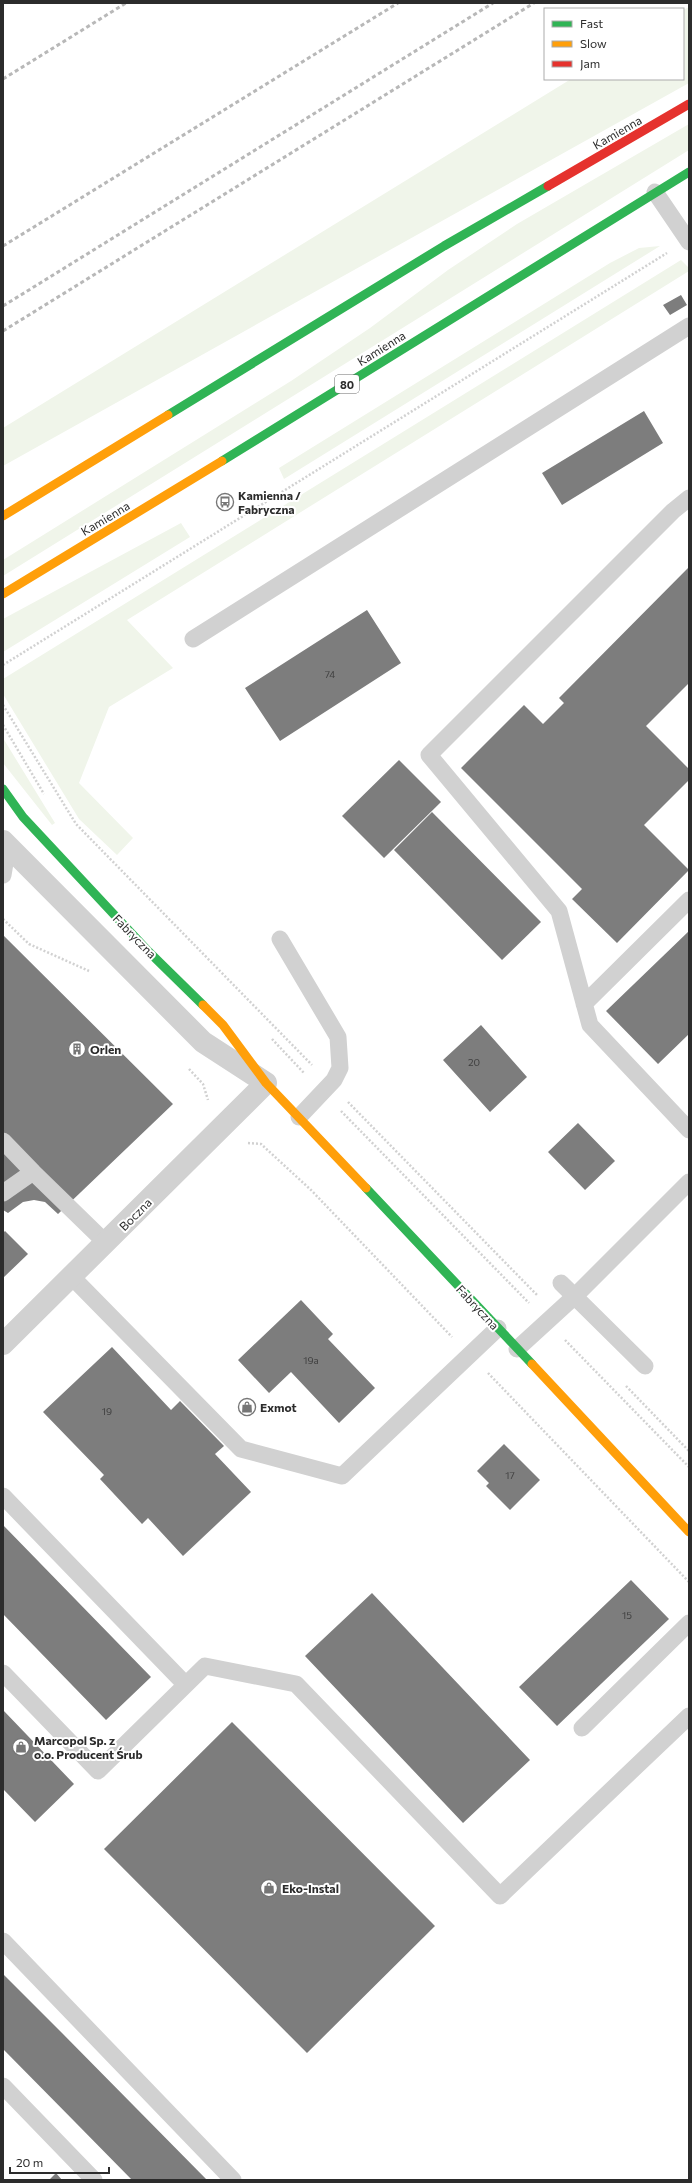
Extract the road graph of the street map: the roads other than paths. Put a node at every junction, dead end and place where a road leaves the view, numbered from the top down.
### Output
1 (689, 104) edge
2 (689, 172) edge
3 (656, 192) junction
4 (688, 241) edge
5 (689, 326) edge
6 (689, 498) edge
7 (3, 516) edge
8 (3, 594) edge
9 (193, 639) dead end
10 (3, 789) edge
11 (5, 843) edge
12 (3, 875) edge
13 (689, 900) edge
14 (280, 940) dead end
15 (584, 1004) junction
16 (266, 1083) junction
17 (298, 1117) junction
18 (689, 1130) edge
19 (3, 1141) edge
20 (32, 1172) junction
21 (689, 1182) edge
22 (3, 1193) edge
23 (106, 1243) junction
24 (72, 1276) junction
25 (561, 1283) dead end
26 (575, 1296) junction
27 (498, 1328) junction
28 (3, 1344) edge
29 (516, 1349) junction
30 (645, 1366) dead end
31 (3, 1496) edge
32 (689, 1532) edge
33 (689, 1623) edge
34 (3, 1673) edge
35 (185, 1684) junction
36 (689, 1716) edge
37 (582, 1728) dead end
38 (3, 1941) edge
39 (3, 2086) edge
40 (94, 2180) edge
41 (234, 2180) edge

1 - 7 main road, Kamienna
2 - 3 main road, Kamienna / 80
3 - 4 lane
3 - 8 main road, Kamienna / 80
5 - 9 lane
6 - 15 lane
10 - 16 main road, Fabryczna
11 - 12 lane
11 - 16 street, Fabryczna
13 - 15 lane
14 - 17 lane
15 - 18 lane
16 - 17 main road, Fabryczna
16 - 23 street, Boczna
17 - 27 main road, Fabryczna
19 - 20 lane
20 - 22 lane
20 - 23 lane
21 - 26 lane
23 - 24 street, Boczna
24 - 27 lane
24 - 28 street, Boczna
25 - 26 lane
26 - 29 lane
26 - 30 lane
27 - 29 main road, Fabryczna
29 - 32 main road, Fabryczna
31 - 35 lane
33 - 37 lane
34 - 35 lane
35 - 36 lane
38 - 41 lane
39 - 40 lane

